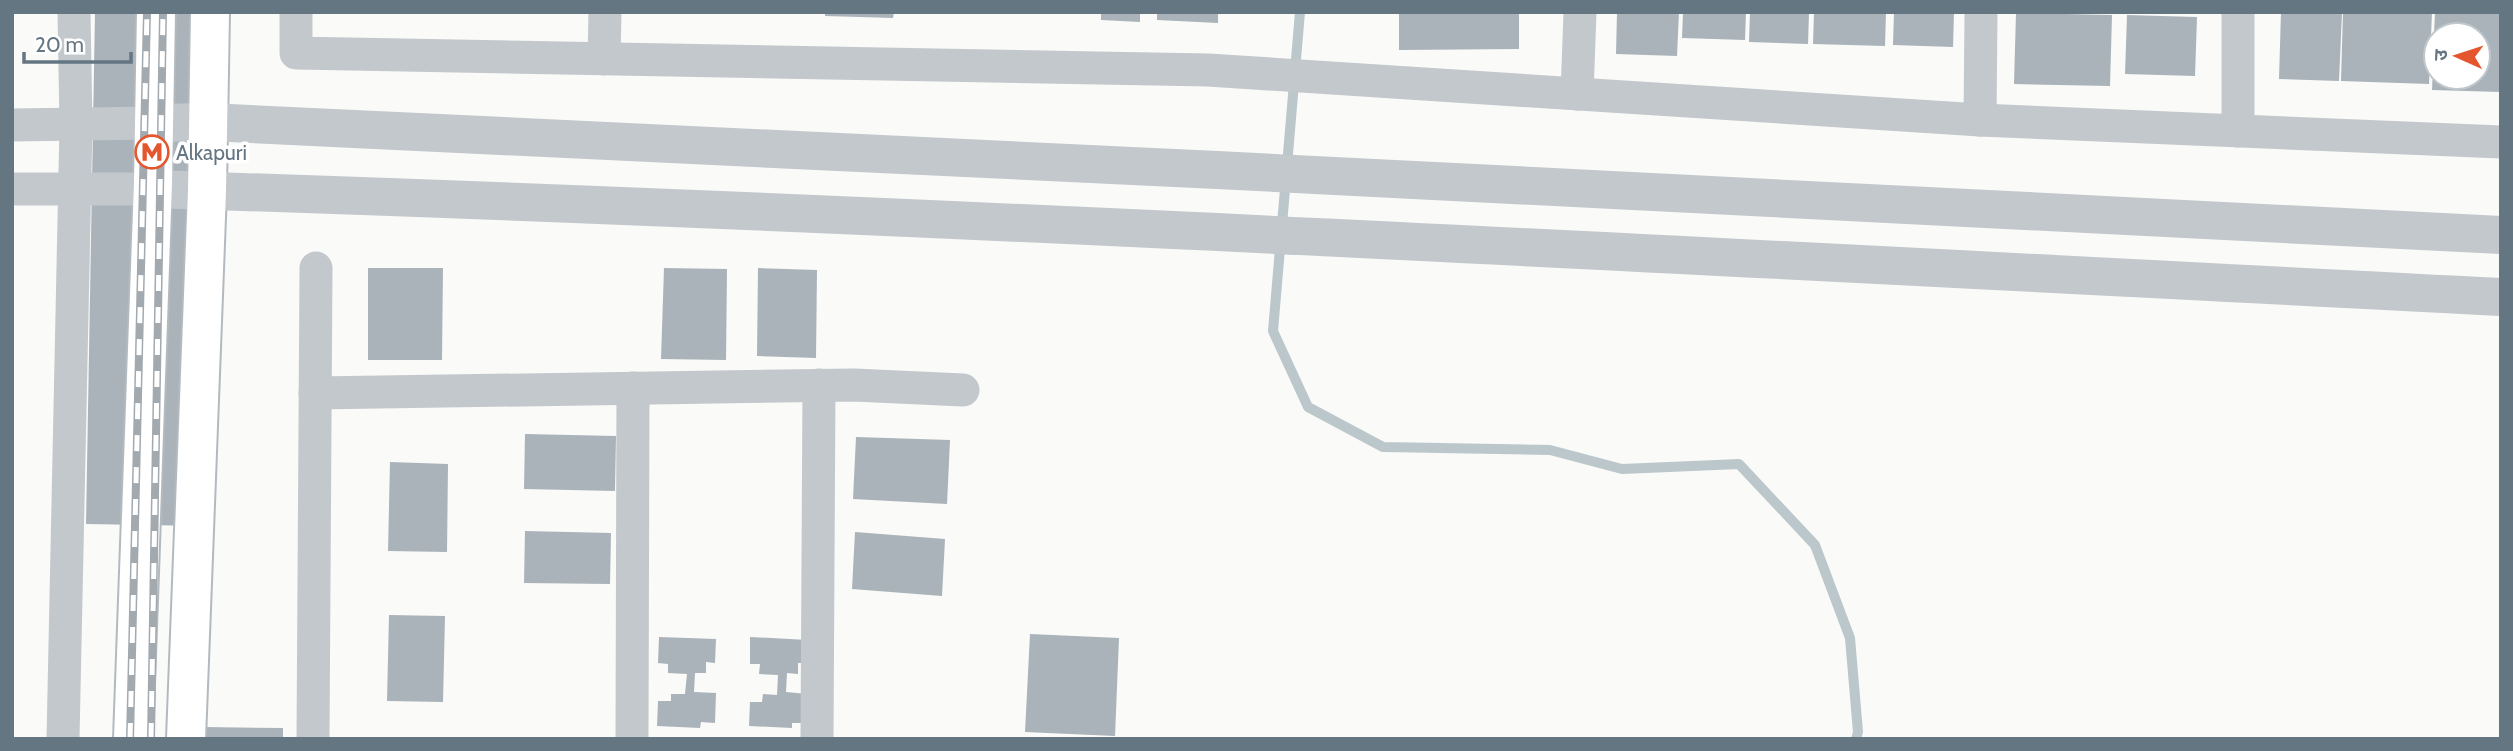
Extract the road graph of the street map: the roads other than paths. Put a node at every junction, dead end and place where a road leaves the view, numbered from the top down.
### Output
1 (75, 12) edge
2 (156, 12) edge
3 (209, 12) edge
4 (296, 12) edge
5 (605, 12) edge
6 (1580, 12) edge
7 (1981, 12) edge
8 (2238, 12) edge
9 (604, 60) junction
10 (1577, 94) junction
11 (1980, 120) junction
12 (208, 122) junction
13 (155, 123) junction
14 (12, 125) edge
15 (76, 125) junction
16 (2238, 131) junction
17 (2501, 142) edge
18 (12, 189) edge
19 (153, 189) junction
20 (74, 190) junction
21 (207, 191) junction
22 (2501, 235) edge
23 (316, 268) dead end
24 (2501, 297) edge
25 (820, 385) junction
26 (633, 388) junction
27 (963, 390) dead end
28 (315, 393) junction
29 (62, 739) edge
30 (133, 739) edge
31 (186, 739) edge
32 (313, 739) edge
33 (632, 739) edge
34 (817, 739) edge

1 - 15 street
2 - 13 main road
3 - 12 main road
4 - 9 street
5 - 9 street
6 - 10 street
7 - 11 street
8 - 16 street
9 - 10 street
10 - 11 street
11 - 16 street
12 - 13 street
12 - 21 main road
12 - 22 street
13 - 15 street
13 - 19 main road
14 - 15 street
15 - 20 street
16 - 17 street
18 - 20 street
19 - 20 street
19 - 21 street
19 - 30 main road
20 - 29 street
21 - 24 street
21 - 31 main road
23 - 28 street
25 - 26 street
25 - 27 street
25 - 34 street
26 - 28 street
26 - 33 street
28 - 32 street

